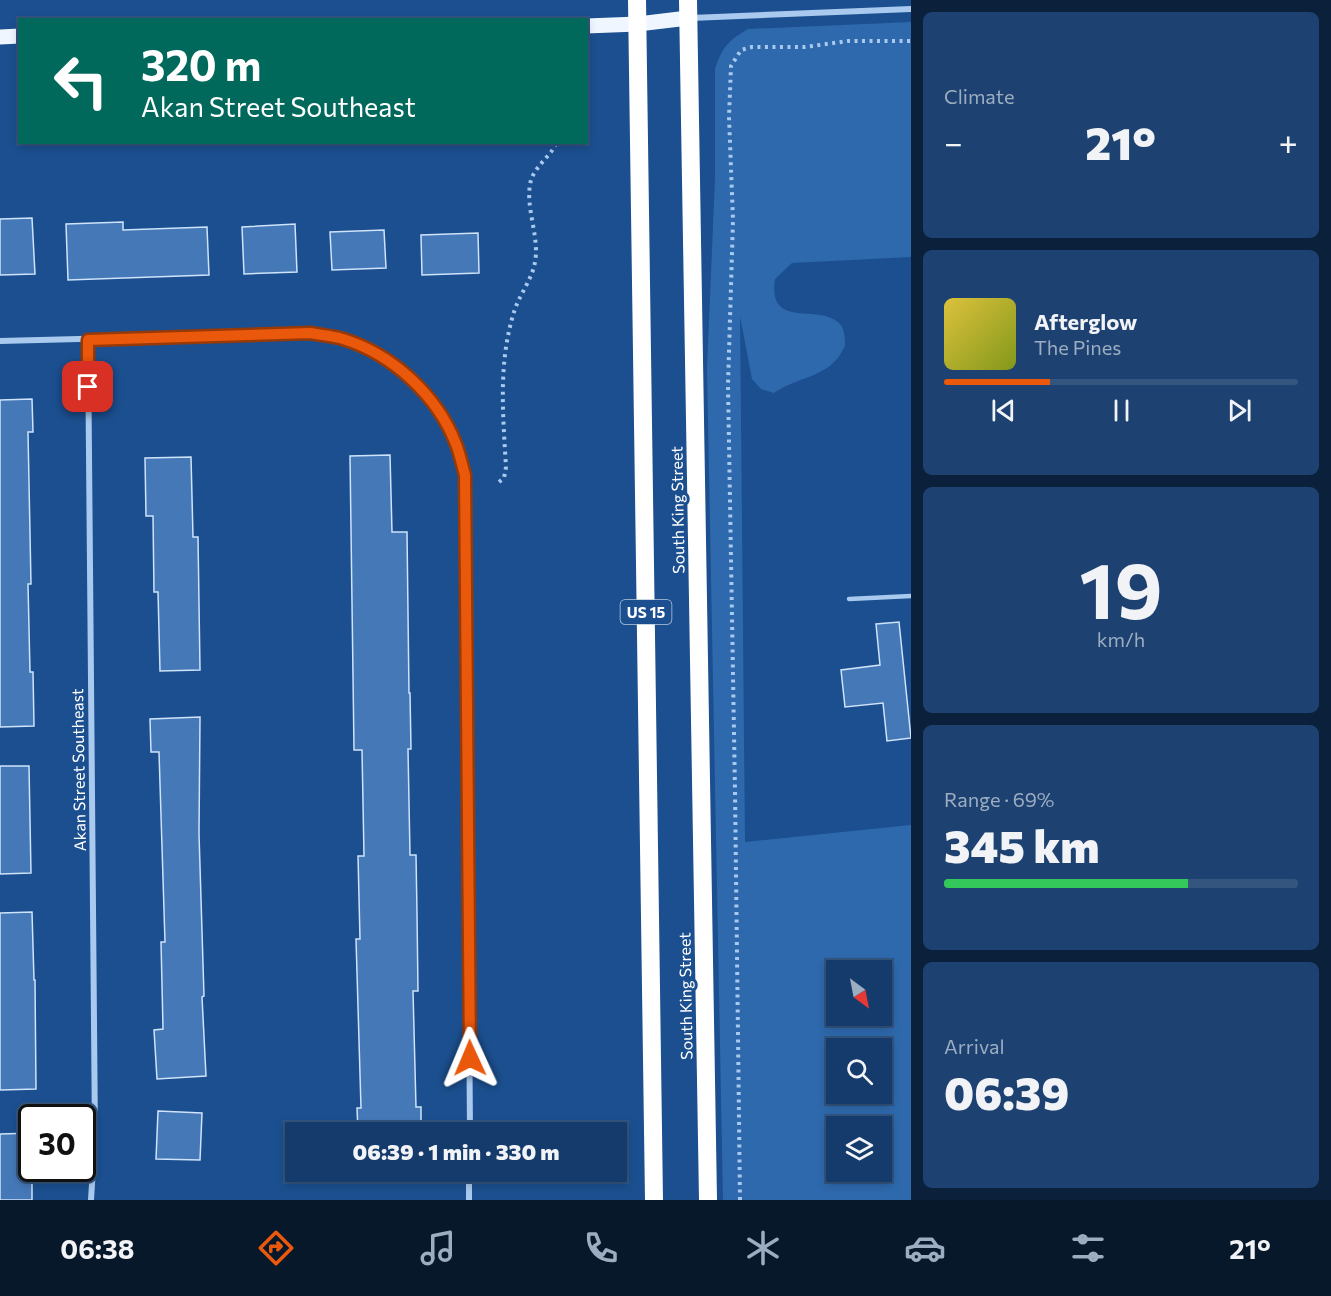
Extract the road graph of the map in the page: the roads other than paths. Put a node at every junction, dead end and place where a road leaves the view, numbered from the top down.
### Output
1 (638, 0) edge
2 (688, 9) edge
3 (911, 9) edge
4 (638, 24) junction
5 (588, 26) edge
6 (18, 36) edge
7 (0, 37) edge
8 (88, 340) junction
9 (0, 341) edge
10 (911, 596) edge
11 (849, 599) dead end
12 (470, 1122) edge
13 (470, 1182) edge
14 (91, 1200) edge
15 (469, 1200) edge
16 (654, 1200) edge
17 (708, 1200) edge

1 - 4 highway, South King Street / US 15
2 - 3 street
2 - 4 main road
2 - 17 highway, South King Street
4 - 5 main road
4 - 16 highway, South King Street / US 15
6 - 7 main road
8 - 9 street
8 - 12 street
8 - 14 street, Akan Street Southeast
10 - 11 lane
13 - 15 street

